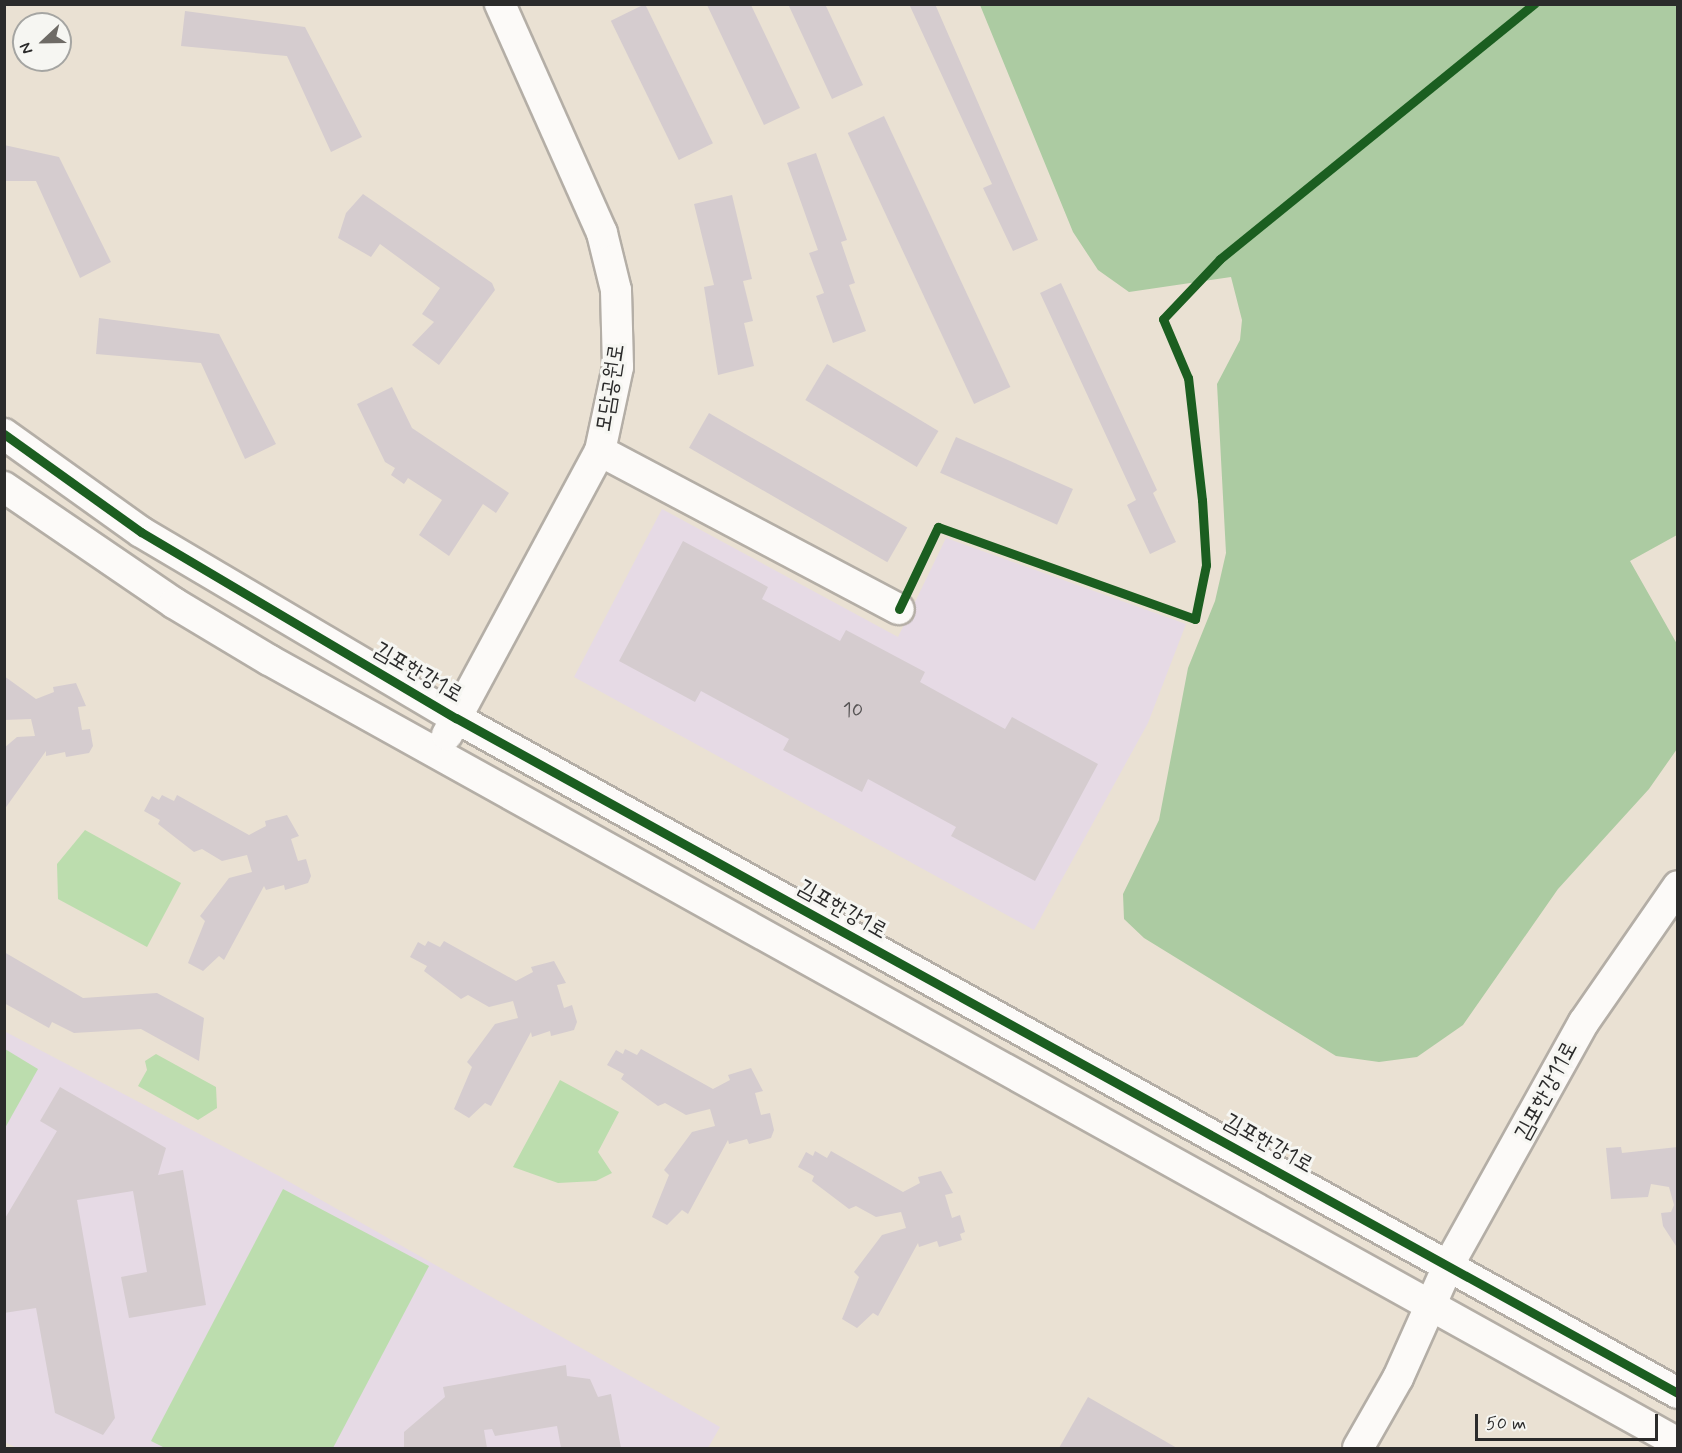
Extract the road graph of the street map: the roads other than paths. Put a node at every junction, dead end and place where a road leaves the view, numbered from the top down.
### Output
1 (501, 4) edge
2 (4, 434) edge
3 (600, 451) junction
4 (4, 488) edge
5 (899, 609) dead end
6 (456, 718) junction
7 (436, 754) junction
8 (1677, 886) edge
9 (1448, 1266) junction
10 (1428, 1304) junction
11 (1677, 1393) edge
12 (1677, 1443) edge
13 (1342, 1449) edge
14 (1358, 1449) edge

1 - 3 street, 모담공원로
2 - 6 street, 김포한강1로
3 - 5 street
3 - 6 street, 모담공원로
4 - 7 street
6 - 7 street, 모담공원로
6 - 9 street, 김포한강1로
7 - 10 street
8 - 9 street, 김포한강11로
9 - 10 street, 김포한강11로
9 - 11 street, 김포한강1로
10 - 12 street
10 - 13 street, 김포한강11로
10 - 14 street, 김포한강11로

